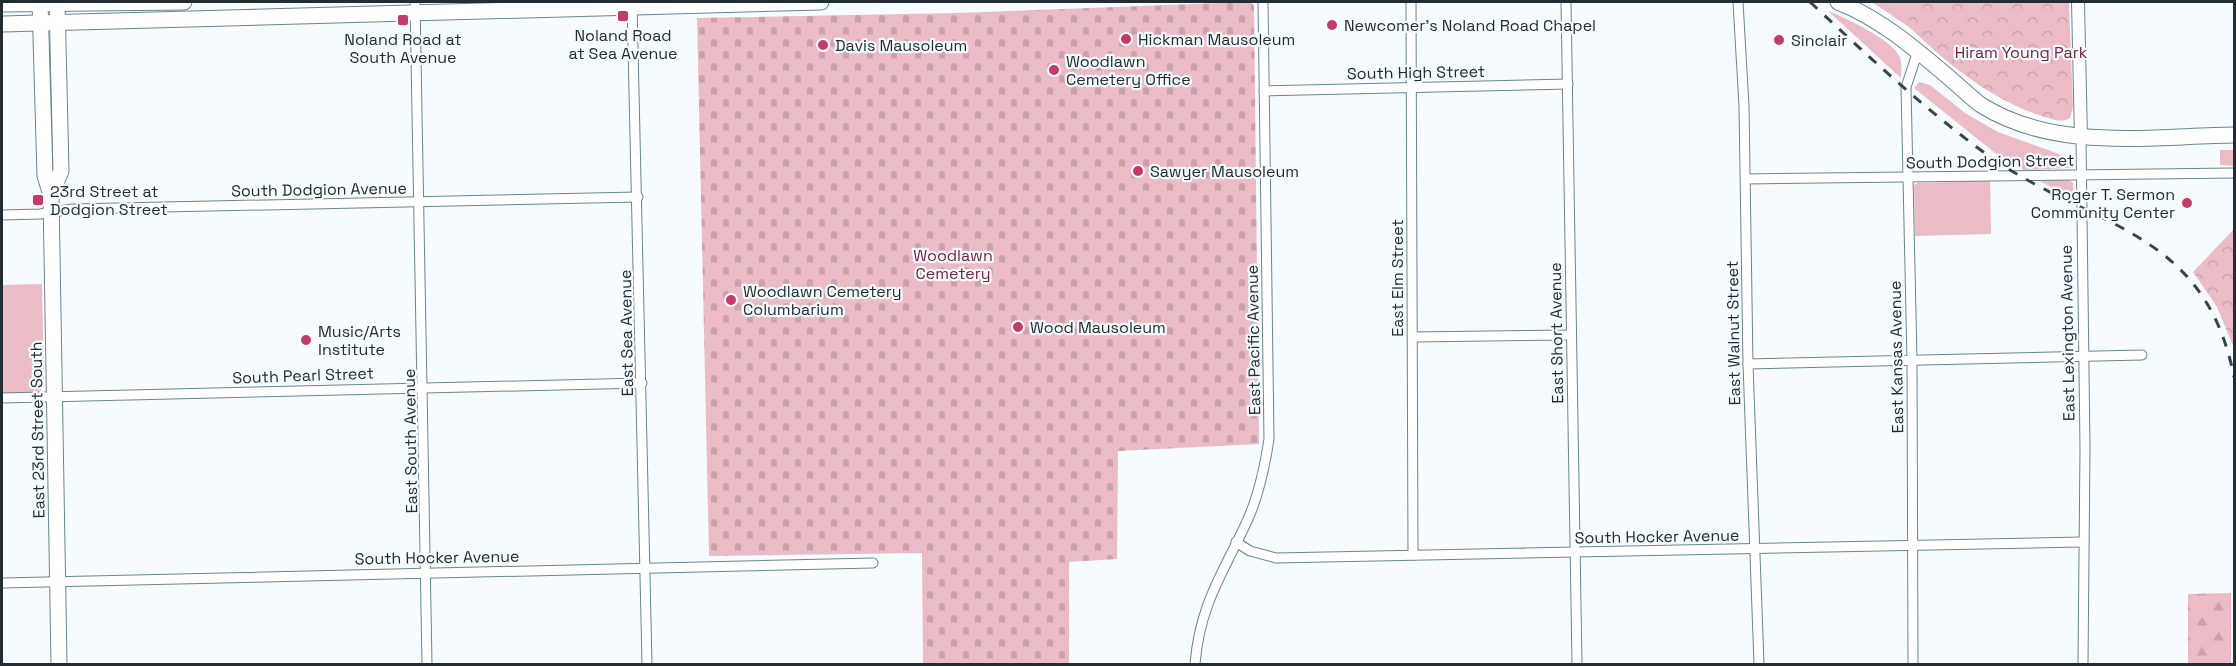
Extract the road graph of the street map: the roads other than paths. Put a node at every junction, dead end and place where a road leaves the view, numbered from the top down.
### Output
1 (40, 2) edge
2 (183, 2) edge
3 (821, 2) edge
4 (1263, 2) edge
5 (1411, 2) edge
6 (1566, 2) edge
7 (1738, 2) edge
8 (1838, 2) edge
9 (2078, 2) edge
10 (57, 3) edge
11 (2, 4) edge
12 (632, 4) edge
13 (415, 6) edge
14 (41, 22) junction
15 (57, 22) junction
16 (2, 24) edge
17 (1918, 51) junction
18 (1568, 84) junction
19 (1411, 87) junction
20 (1264, 91) junction
21 (2235, 135) edge
22 (2081, 138) junction
23 (2235, 173) edge
24 (2081, 174) junction
25 (1908, 178) junction
26 (1746, 179) junction
27 (51, 195) junction
28 (638, 197) junction
29 (420, 202) junction
30 (51, 212) junction
31 (2, 215) edge
32 (1571, 335) junction
33 (1413, 337) junction
34 (2142, 355) dead end
35 (2084, 357) junction
36 (1912, 360) junction
37 (1748, 363) junction
38 (642, 383) junction
39 (424, 386) junction
40 (54, 396) junction
41 (2, 398) edge
42 (1236, 542) junction
43 (2082, 542) junction
44 (1914, 546) junction
45 (1754, 549) junction
46 (1575, 552) junction
47 (1413, 555) junction
48 (873, 563) dead end
49 (645, 566) junction
50 (428, 572) junction
51 (57, 581) junction
52 (2, 583) edge
53 (59, 664) edge
54 (427, 664) edge
55 (647, 664) edge
56 (1195, 664) edge
57 (1577, 664) edge
58 (1759, 664) edge
59 (1913, 664) edge
60 (2083, 664) edge

1 - 10 main road
1 - 11 main road
1 - 14 main road, East 23rd Street South
2 - 10 main road
3 - 12 main road
4 - 20 street, East Pacific Avenue
5 - 19 street, East Elm Street
6 - 18 street, East Short Avenue
7 - 26 street, East Walnut Street
8 - 17 main road
9 - 22 street, East Lexington Avenue
10 - 15 main road, East 23rd Street South
12 - 13 main road
12 - 28 street, East Sea Avenue
13 - 15 main road
13 - 29 street, East South Avenue
14 - 15 main road
14 - 16 main road
14 - 27 main road, East 23rd Street South
15 - 27 main road, East 23rd Street South
17 - 22 main road
17 - 25 street, East Kansas Avenue
18 - 19 street, South High Street
18 - 32 street, East Short Avenue
19 - 20 street, South High Street
19 - 33 street, East Elm Street
20 - 42 street, East Pacific Avenue
21 - 22 main road
22 - 24 street, East Lexington Avenue
23 - 24 street, South Dodgion Street
24 - 25 street, South Dodgion Street
24 - 35 street, East Lexington Avenue
25 - 26 street, South Dodgion Street
25 - 36 street, East Kansas Avenue
26 - 37 street, East Walnut Street
27 - 30 main road, East 23rd Street South
28 - 29 street, South Dodgion Avenue
28 - 38 street, East Sea Avenue
29 - 30 street, South Dodgion Avenue
29 - 39 street, East South Avenue
30 - 31 street, South Dodgion Avenue
30 - 40 main road, East 23rd Street South
32 - 33 street
32 - 46 street, East Short Avenue
33 - 47 street, East Elm Street
34 - 35 street
35 - 36 street
35 - 43 street, East Lexington Avenue
36 - 37 street
36 - 44 street, East Kansas Avenue
37 - 45 street, East Walnut Street
38 - 39 street, South Pearl Street
38 - 49 street, East Sea Avenue
39 - 40 street, South Pearl Street
39 - 50 street, East South Avenue
40 - 41 street, South Pearl Street
40 - 51 main road, East 23rd Street South
42 - 47 street, South Hocker Avenue
42 - 56 street, East Pacific Avenue
43 - 44 street, South Hocker Avenue
43 - 60 street, East Lexington Avenue
44 - 45 street, South Hocker Avenue
44 - 59 street, East Kansas Avenue
45 - 46 street, South Hocker Avenue
45 - 58 street, East Walnut Street
46 - 47 street, South Hocker Avenue
46 - 57 street, East Short Avenue
48 - 49 street, South Hocker Avenue
49 - 50 street, South Hocker Avenue
49 - 55 street, East Sea Avenue
50 - 51 street, South Hocker Avenue
50 - 54 street, East South Avenue
51 - 52 street, South Hocker Avenue
51 - 53 main road, East 23rd Street South

